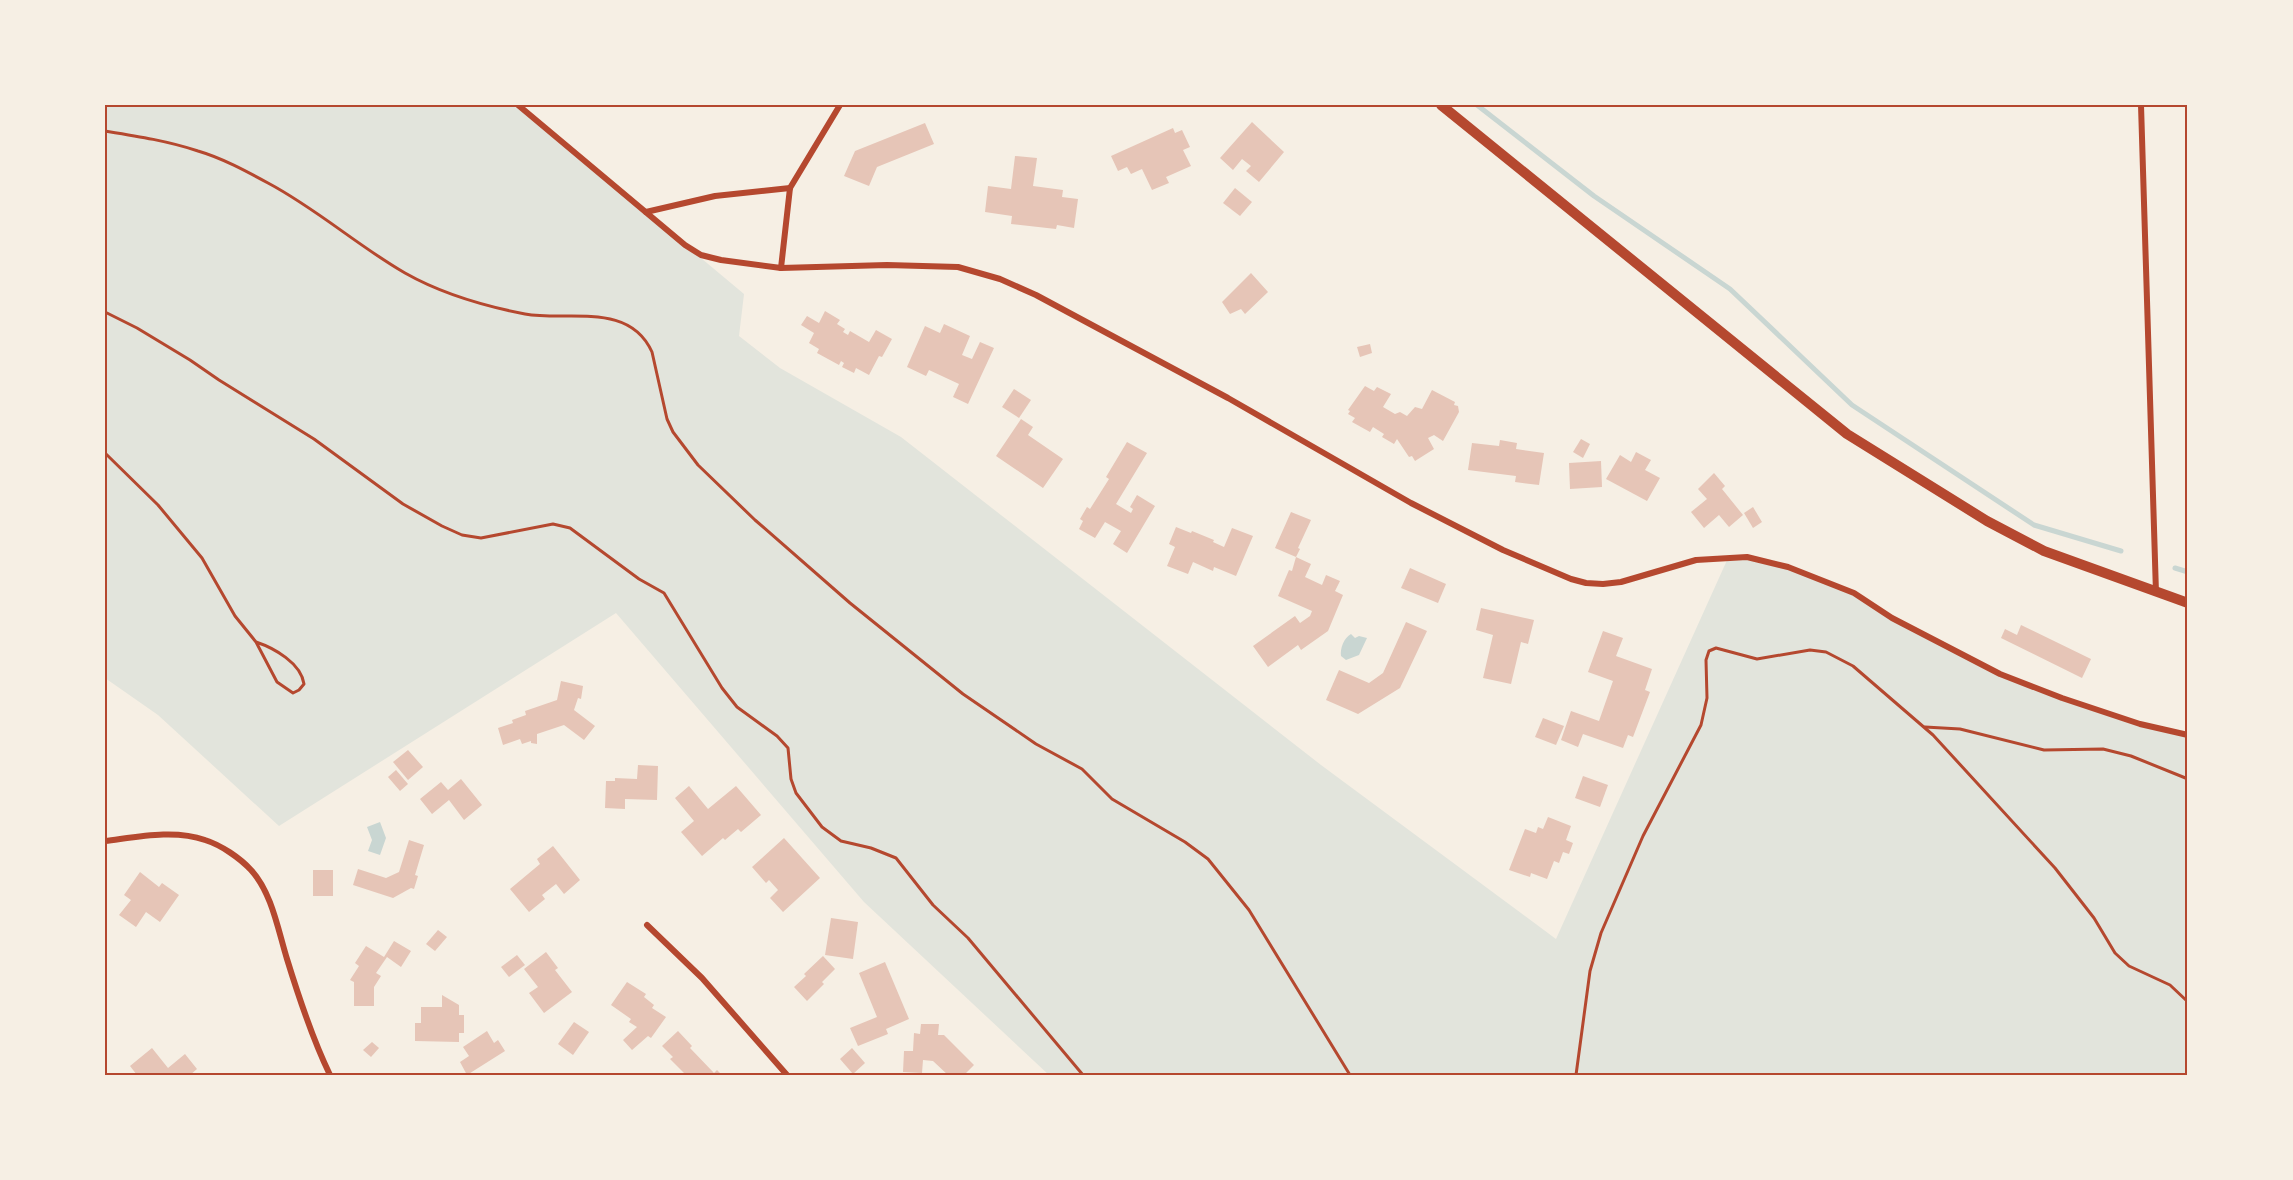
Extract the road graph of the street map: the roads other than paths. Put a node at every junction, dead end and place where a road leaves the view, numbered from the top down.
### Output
1 (518, 105) edge
2 (840, 105) edge
3 (1441, 105) edge
4 (2141, 105) edge
5 (790, 188) junction
6 (646, 212) junction
7 (782, 268) junction
8 (2156, 593) junction
9 (2188, 603) edge
10 (2188, 735) edge
11 (105, 841) edge
12 (647, 925) dead end
13 (330, 1075) edge
14 (787, 1075) edge

1 - 6 street
2 - 5 street
3 - 8 street
4 - 8 street
5 - 6 street
5 - 7 street
6 - 7 street
7 - 10 street
8 - 9 street
11 - 13 street
12 - 14 street

